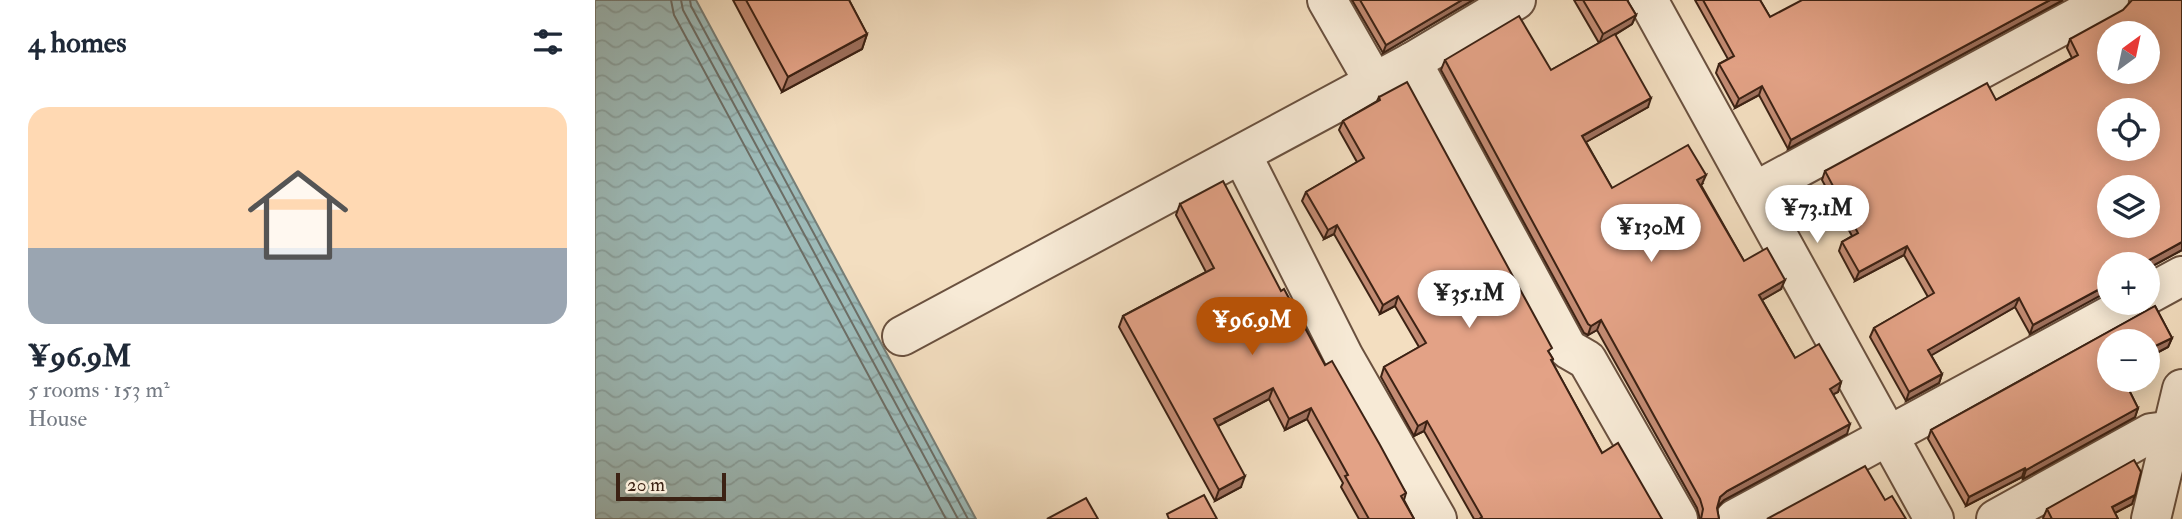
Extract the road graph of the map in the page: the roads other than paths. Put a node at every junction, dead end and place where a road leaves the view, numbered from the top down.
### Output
1 (1327, 0) edge
2 (1648, 0) edge
3 (2109, 0) edge
4 (1501, 4) edge
5 (1412, 62) junction
6 (1374, 82) junction
7 (1241, 155) junction
8 (1753, 192) junction
9 (2182, 276) edge
10 (2160, 288) edge
11 (2111, 315) edge
12 (902, 336) dead end
13 (2182, 389) edge
14 (2174, 430) junction
15 (1889, 437) junction
16 (1437, 519) edge
17 (1678, 519) edge
18 (1735, 519) edge
19 (1934, 519) edge
20 (1996, 519) edge
21 (2151, 519) edge

1 - 6 street
2 - 8 street
3 - 8 street
4 - 5 street
5 - 6 street
5 - 17 street
6 - 7 street
7 - 12 street
7 - 16 street
8 - 15 street
9 - 10 street
11 - 15 street
13 - 14 street
14 - 20 street
14 - 21 street
15 - 18 street
15 - 19 street

